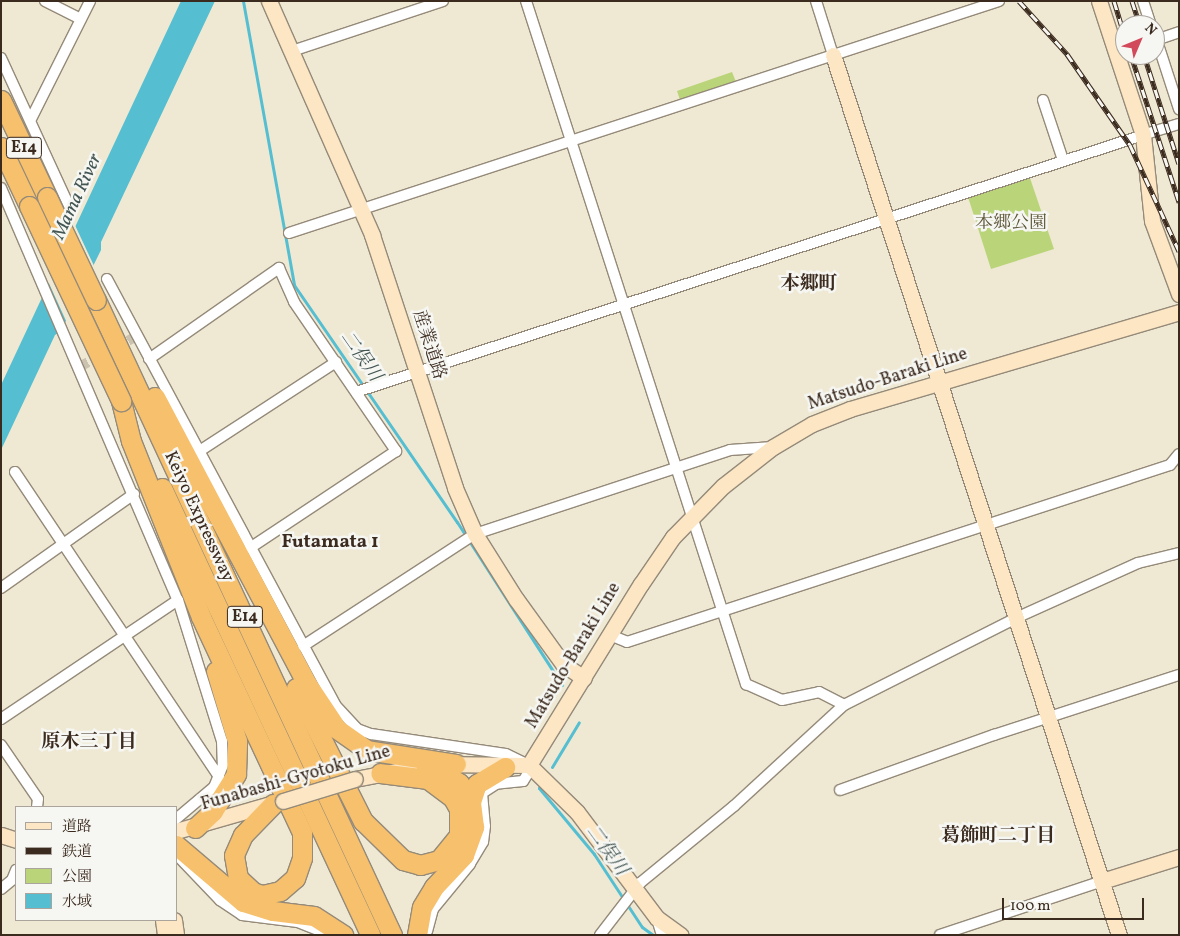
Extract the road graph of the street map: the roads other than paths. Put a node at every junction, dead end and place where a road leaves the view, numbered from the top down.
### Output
1 (45, 1) edge
2 (90, 1) edge
3 (269, 1) edge
4 (442, 1) edge
5 (526, 1) edge
6 (816, 1) edge
7 (999, 1) edge
8 (1099, 1) edge
9 (1143, 1) edge
10 (1148, 15) edge
11 (81, 19) junction
12 (1179, 32) edge
13 (1165, 36) edge
14 (292, 52) junction
15 (833, 55) junction
16 (1, 58) edge
17 (1164, 65) edge
18 (1, 100) edge
19 (1043, 100) dead end
20 (1178, 108) edge
21 (31, 119) junction
22 (1179, 124) edge
23 (1146, 134) junction
24 (570, 139) junction
25 (1, 147) edge
26 (1062, 157) dead end
27 (1, 188) edge
28 (361, 208) junction
29 (71, 210) dead end
30 (888, 217) junction
31 (289, 233) dead end
32 (106, 279) dead end
33 (1179, 294) edge
34 (96, 300) junction
35 (623, 303) junction
36 (1179, 312) edge
37 (149, 359) junction
38 (336, 362) junction
39 (416, 371) junction
40 (940, 381) junction
41 (356, 392) junction
42 (121, 401) junction
43 (773, 447) junction
44 (198, 452) junction
45 (1179, 454) edge
46 (678, 467) junction
47 (15, 472) dead end
48 (134, 494) junction
49 (212, 505) junction
50 (693, 514) junction
51 (986, 525) junction
52 (475, 534) junction
53 (64, 544) junction
54 (250, 548) junction
55 (1179, 553) edge
56 (1, 588) edge
57 (178, 600) junction
58 (724, 610) junction
59 (201, 617) junction
60 (1016, 618) junction
61 (125, 635) junction
62 (610, 635) junction
63 (304, 646) junction
64 (1179, 675) edge
65 (584, 678) junction
66 (844, 705) junction
67 (1048, 717) junction
68 (1, 719) edge
69 (1, 745) edge
70 (456, 764) junction
71 (529, 765) junction
72 (505, 766) junction
73 (410, 767) junction
74 (380, 772) junction
75 (219, 777) junction
76 (840, 790) dead end
77 (278, 802) junction
78 (471, 802) junction
79 (37, 806) edge
80 (178, 817) edge
81 (185, 829) edge
82 (1, 835) edge
83 (15, 840) edge
84 (178, 848) edge
85 (178, 856) edge
86 (1179, 857) edge
87 (15, 872) edge
88 (1102, 882) junction
89 (1, 889) edge
90 (629, 899) junction
91 (657, 918) junction
92 (163, 921) edge
93 (174, 921) edge
94 (165, 935) edge
95 (176, 935) edge
96 (328, 935) edge
97 (343, 935) edge
98 (370, 935) edge
99 (392, 935) edge
100 (417, 935) edge
101 (426, 935) edge
102 (600, 935) edge
103 (662, 935) edge
104 (680, 935) edge
105 (940, 935) edge
106 (1119, 935) edge

1 - 11 street
2 - 11 street
3 - 14 main road, 産業道路
4 - 14 street
5 - 24 street
6 - 15 street
7 - 15 street
8 - 23 main road
9 - 10 street
11 - 21 street
12 - 13 street
14 - 28 main road, 産業道路
15 - 24 street
15 - 30 main road
16 - 21 street
17 - 20 street
18 - 34 highway, Keiyo Expressway / E14, bridge
19 - 26 street
21 - 29 street
22 - 23 street
23 - 30 street
23 - 33 main road
24 - 28 street
24 - 35 street
25 - 42 highway, Keiyo Expressway / E14, bridge
27 - 48 street
28 - 31 street
28 - 39 main road, 産業道路
30 - 35 street
30 - 40 main road
32 - 37 street
34 - 49 highway
34 - 99 highway, Keiyo Expressway / E14
35 - 39 street
35 - 46 street
36 - 40 main road, Matsudo-Baraki Line
37 - 38 street
37 - 44 street
38 - 41 street
38 - 44 street
39 - 41 street
39 - 52 main road, 産業道路
40 - 43 main road, Matsudo-Baraki Line
40 - 51 main road
41 - 54 street
42 - 59 highway
42 - 98 highway, Keiyo Expressway / E14
43 - 46 street
43 - 50 main road, Matsudo-Baraki Line
44 - 54 street
45 - 51 street
46 - 50 street
46 - 52 street
47 - 53 street
48 - 53 street
48 - 57 street
49 - 70 highway
49 - 74 highway
50 - 58 street
50 - 62 main road, Matsudo-Baraki Line
51 - 58 street
51 - 60 main road
52 - 63 street
52 - 65 main road, 産業道路
53 - 56 street
53 - 61 street
54 - 63 street
55 - 60 street
57 - 61 street
57 - 75 street
58 - 62 street
58 - 66 street
59 - 77 highway
59 - 81 highway
60 - 66 street
60 - 67 main road
61 - 68 street
61 - 75 street
62 - 65 main road, Matsudo-Baraki Line
63 - 71 street
64 - 67 street
65 - 71 main road, Matsudo-Baraki Line
66 - 90 street
67 - 76 street
67 - 88 main road
69 - 79 street
70 - 72 main road, Funabashi-Gyotoku Line
70 - 73 main road, Funabashi-Gyotoku Line
71 - 72 main road, Funabashi-Gyotoku Line
71 - 90 main road
71 - 101 street
72 - 78 highway
73 - 74 main road, Funabashi-Gyotoku Line
73 - 78 highway
74 - 77 main road, Funabashi-Gyotoku Line, bridge
75 - 80 street
77 - 81 main road, Funabashi-Gyotoku Line
78 - 100 highway
82 - 83 main road
84 - 97 highway
85 - 96 street
86 - 88 main road
87 - 89 street
88 - 105 street
88 - 106 main road
90 - 91 main road
90 - 102 street
91 - 103 street
91 - 104 main road
92 - 94 main road
93 - 95 main road

